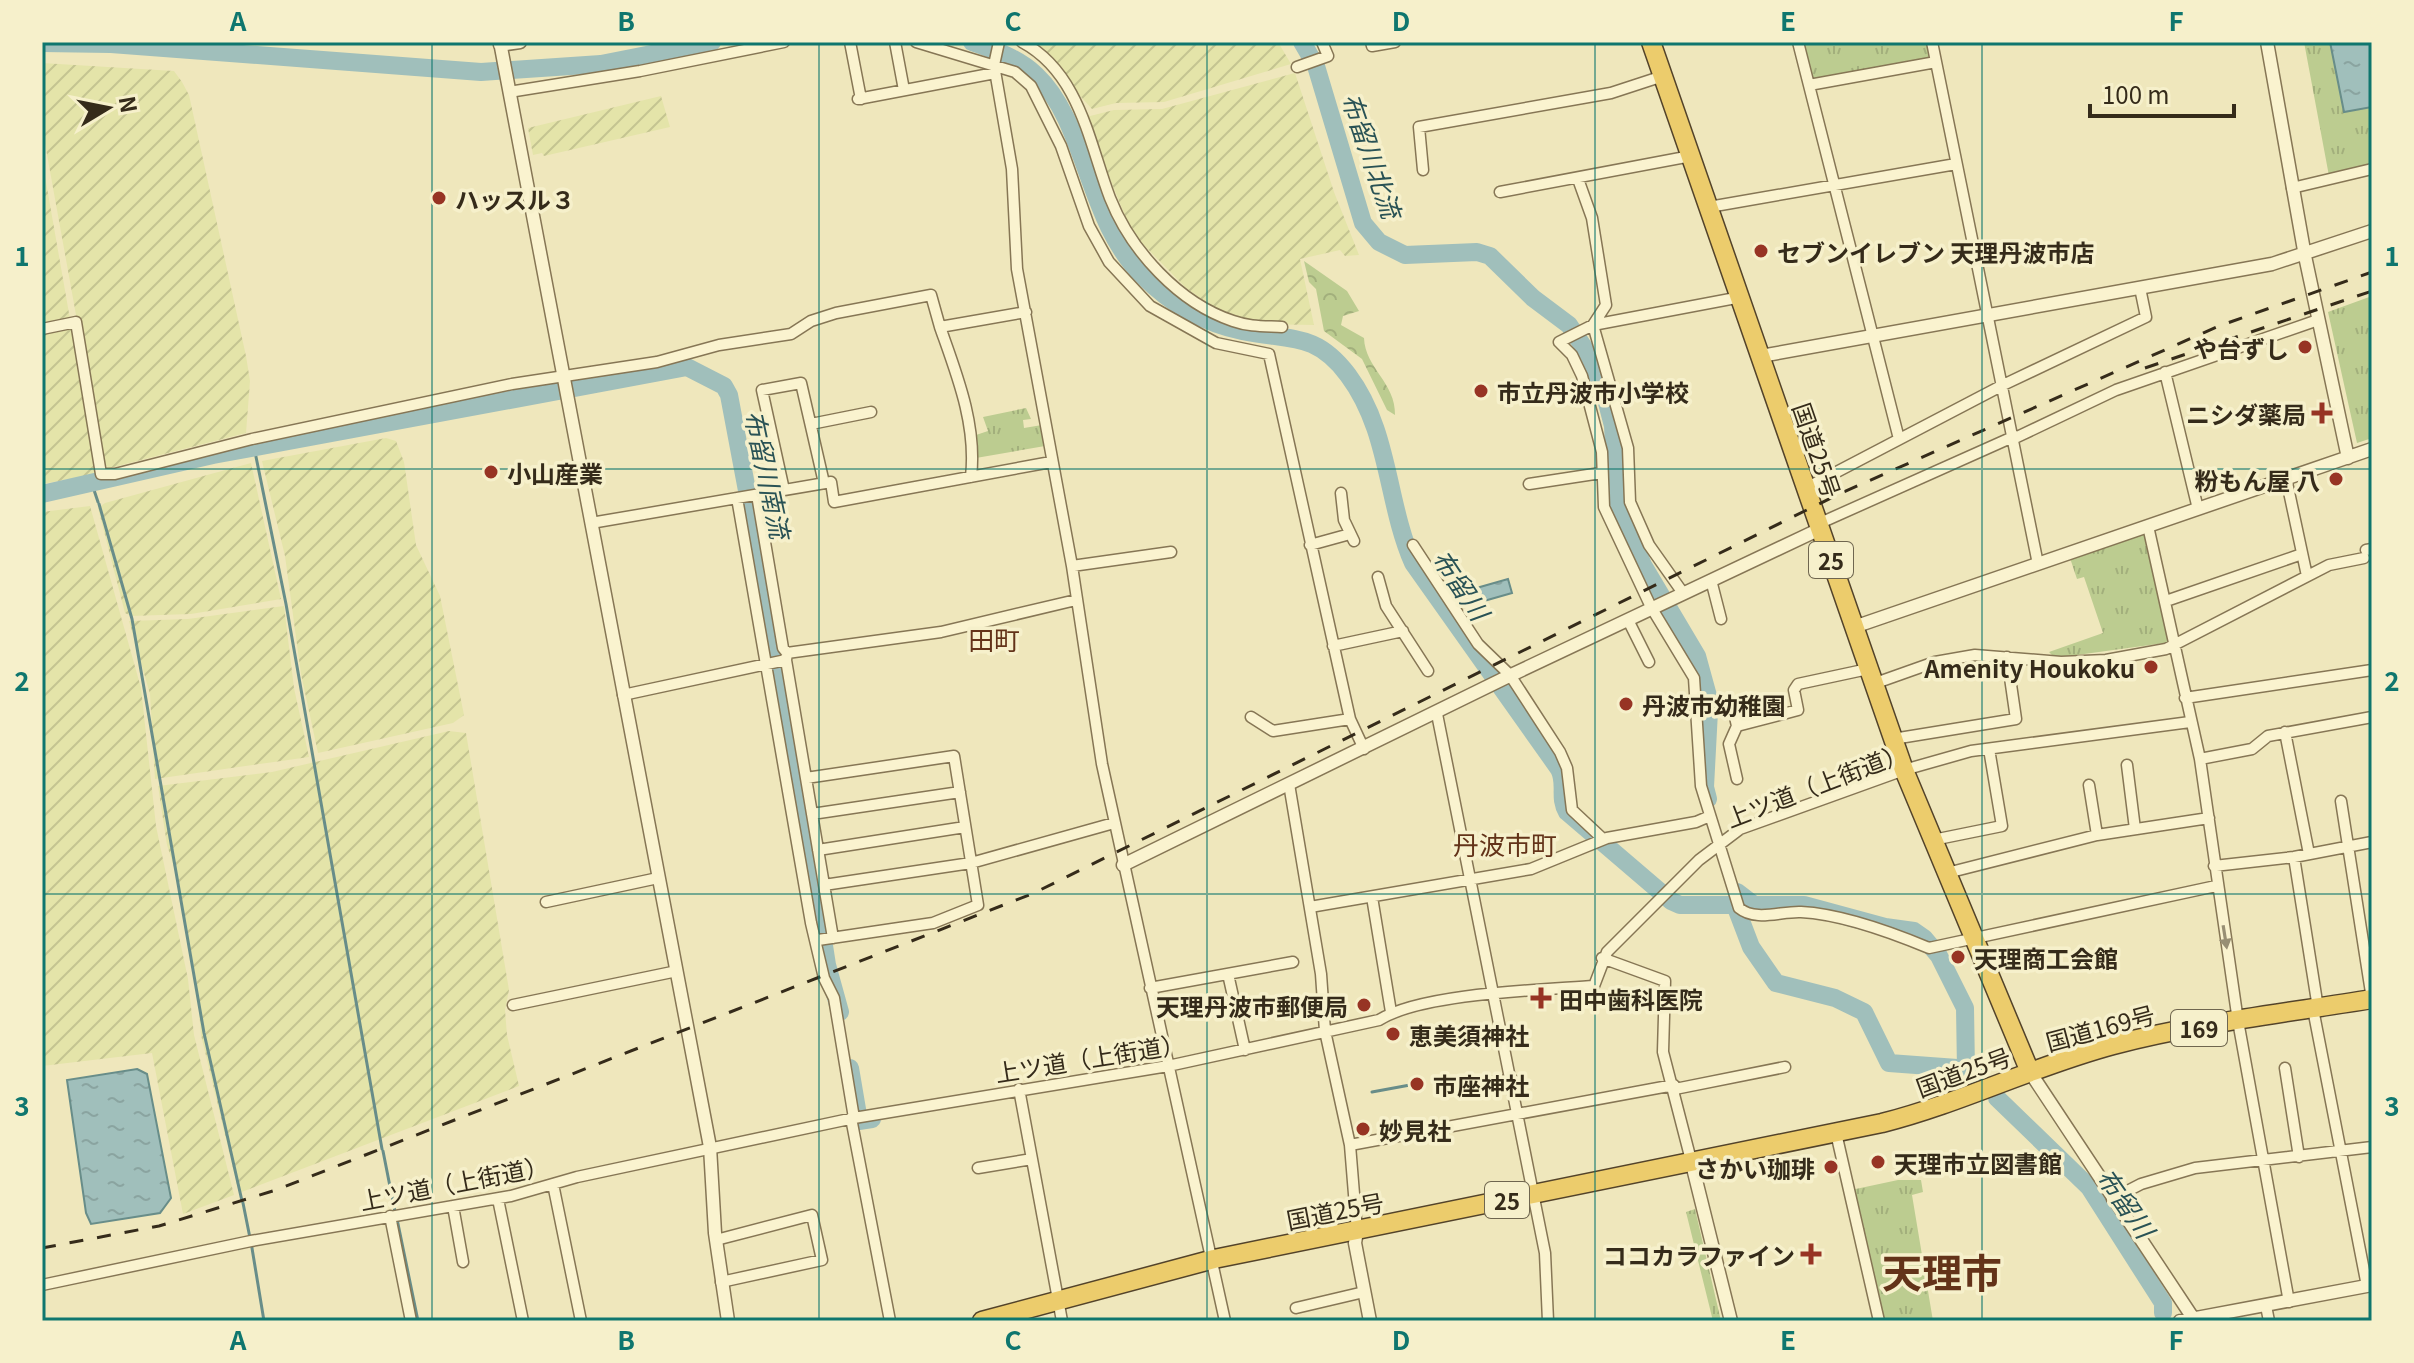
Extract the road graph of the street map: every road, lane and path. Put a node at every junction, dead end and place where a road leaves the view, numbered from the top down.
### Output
1 (520, 42) edge
2 (784, 42) edge
3 (850, 42) edge
4 (895, 42) edge
5 (916, 42) edge
6 (999, 42) edge
7 (1022, 42) edge
8 (1322, 42) edge
9 (1371, 42) edge
10 (1395, 42) edge
11 (1651, 42) edge
12 (1798, 42) edge
13 (1932, 42) edge
14 (2267, 42) edge
15 (500, 45) edge
16 (1936, 62) junction
17 (1300, 66) dead end
18 (994, 67) junction
19 (1663, 76) junction
20 (1809, 85) junction
21 (508, 88) junction
22 (904, 90) junction
23 (1691, 156) junction
24 (1956, 164) junction
25 (2372, 169) edge
26 (1423, 170) dead end
27 (1578, 179) junction
28 (1836, 186) junction
29 (2292, 188) junction
30 (1500, 192) dead end
31 (1709, 207) junction
32 (2372, 231) edge
33 (2305, 256) junction
34 (2140, 288) junction
35 (1741, 297) junction
36 (1026, 312) junction
37 (1988, 316) junction
38 (2318, 320) junction
39 (940, 327) junction
40 (1282, 327) dead end
41 (1590, 327) junction
42 (42, 329) edge
43 (1873, 336) junction
44 (1761, 356) junction
45 (2165, 372) junction
46 (562, 376) junction
47 (2003, 385) junction
48 (871, 412) dead end
49 (811, 424) junction
50 (2015, 437) junction
51 (1899, 439) junction
52 (2372, 449) edge
53 (2348, 458) junction
54 (1051, 462) junction
55 (1601, 473) junction
56 (971, 477) junction
57 (2286, 478) junction
58 (824, 483) junction
59 (1529, 484) dead end
60 (1806, 488) junction
61 (784, 490) junction
62 (1341, 493) dead end
63 (757, 495) junction
64 (737, 498) junction
65 (2198, 509) junction
66 (591, 523) junction
67 (1819, 526) junction
68 (2148, 526) junction
69 (1310, 545) junction
70 (1413, 545) dead end
71 (1171, 552) dead end
72 (2367, 552) edge
73 (2302, 554) junction
74 (2038, 564) junction
75 (1072, 566) junction
76 (2307, 576) junction
77 (1378, 577) dead end
78 (1711, 580) junction
79 (1679, 594) junction
80 (1076, 600) junction
81 (2166, 601) junction
82 (1652, 606) junction
83 (1721, 619) dead end
84 (1628, 620) junction
85 (1854, 627) junction
86 (1403, 631) junction
87 (2174, 645) junction
88 (1333, 646) junction
89 (786, 657) junction
90 (2007, 657) junction
91 (1649, 662) dead end
92 (767, 664) junction
93 (2372, 670) edge
94 (1428, 671) dead end
95 (1509, 676) junction
96 (1871, 676) junction
97 (623, 695) junction
98 (2185, 698) junction
99 (1697, 705) junction
100 (1437, 714) junction
101 (1251, 717) dead end
102 (2372, 717) edge
103 (1350, 719) junction
104 (2190, 722) junction
105 (1737, 726) junction
106 (2285, 732) junction
107 (1893, 739) junction
108 (1364, 749) junction
109 (1989, 749) junction
110 (2200, 759) junction
111 (2127, 765) dead end
112 (1904, 770) junction
113 (806, 778) junction
114 (1737, 779) dead end
115 (1289, 784) junction
116 (2089, 785) dead end
117 (960, 792) junction
118 (2341, 801) dead end
119 (812, 814) junction
120 (1710, 816) junction
121 (2209, 818) junction
122 (1114, 823) junction
123 (965, 827) junction
124 (2135, 829) junction
125 (2097, 835) junction
126 (1933, 840) junction
127 (1599, 841) junction
128 (2372, 842) edge
129 (1719, 844) junction
130 (2349, 847) junction
131 (818, 850) junction
132 (2309, 854) junction
133 (2294, 857) junction
134 (971, 863) junction
135 (1123, 865) junction
136 (2214, 866) junction
137 (1947, 873) junction
138 (658, 878) junction
139 (1470, 881) junction
140 (824, 885) junction
141 (2216, 886) junction
142 (1372, 897) junction
143 (546, 902) dead end
144 (1310, 907) junction
145 (833, 938) junction
146 (818, 940) junction
147 (1974, 940) junction
148 (1602, 958) junction
149 (1293, 962) dead end
150 (677, 971) junction
151 (1228, 974) junction
152 (1150, 988) junction
153 (1494, 993) junction
154 (2372, 999) edge
155 (513, 1005) dead end
156 (2315, 1008) junction
157 (1391, 1012) junction
158 (2238, 1021) junction
159 (1325, 1031) junction
160 (1245, 1050) junction
161 (1168, 1066) junction
162 (1785, 1067) dead end
163 (2285, 1068) dead end
164 (2030, 1072) junction
165 (1512, 1079) junction
166 (1463, 1087) dead end
167 (1674, 1087) junction
168 (1019, 1089) junction
169 (1519, 1114) junction
170 (852, 1118) junction
171 (1836, 1133) junction
172 (1350, 1145) junction
173 (710, 1147) junction
174 (2372, 1147) edge
175 (2339, 1152) junction
176 (2299, 1157) junction
177 (1032, 1159) junction
178 (2265, 1161) junction
179 (1692, 1164) junction
180 (978, 1168) dead end
181 (553, 1184) junction
182 (1532, 1195) junction
183 (498, 1199) junction
184 (2112, 1199) junction
185 (453, 1206) junction
186 (390, 1216) junction
187 (1357, 1231) junction
188 (716, 1240) junction
189 (1214, 1259) junction
190 (463, 1262) dead end
191 (721, 1282) junction
192 (42, 1285) edge
193 (2370, 1286) edge
194 (1364, 1292) junction
195 (1058, 1299) junction
196 (2289, 1302) junction
197 (2266, 1306) junction
198 (1296, 1308) dead end
199 (2189, 1320) edge
200 (411, 1321) edge
201 (523, 1321) edge
202 (581, 1321) edge
203 (728, 1321) edge
204 (890, 1321) edge
205 (982, 1321) edge
206 (1062, 1321) edge
207 (1225, 1321) edge
208 (1370, 1321) edge
209 (1548, 1321) edge
210 (1731, 1321) edge
211 (1879, 1321) edge
212 (2269, 1321) edge

1 - 15 street
2 - 21 street
3 - 22 street
4 - 22 street
5 - 18 street
6 - 18 street
7 - 40 street
8 - 17 street
9 - 10 street
11 - 19 highway, 国道25号 / 25
12 - 20 street
13 - 16 street
14 - 29 street
15 - 21 street
16 - 20 street
16 - 24 street
18 - 22 street
18 - 36 street
18 - 69 street
19 - 23 highway, 国道25号 / 25
19 - 26 street
20 - 28 street
21 - 46 street
23 - 27 street
23 - 31 highway, 国道25号 / 25
24 - 28 street
24 - 37 street
25 - 29 street
27 - 30 street
27 - 41 street
28 - 31 street
28 - 43 street
29 - 33 street
31 - 35 highway, 国道25号 / 25
32 - 33 street
33 - 34 street
33 - 38 street
34 - 37 street
34 - 47 street
35 - 41 street
35 - 44 highway, 国道25号 / 25
36 - 39 street
36 - 54 street
37 - 43 street
37 - 47 street
38 - 45 street
38 - 53 street
39 - 46 street
39 - 56 street
41 - 55 street
41 - 79 street
42 - 46 street
43 - 44 street
43 - 51 street
44 - 60 highway, 国道25号 / 25
45 - 50 street
45 - 65 street
46 - 66 street
47 - 50 street
47 - 51 street
48 - 49 street
49 - 58 street
49 - 61 street
50 - 67 street
50 - 74 street
51 - 60 street
52 - 53 street
53 - 57 street
54 - 56 street
54 - 75 street
55 - 59 street
55 - 82 street
56 - 58 street
57 - 65 street
57 - 73 street
58 - 61 street
60 - 67 highway, 国道25号 / 25
61 - 63 street
62 - 69 street
63 - 64 street
63 - 89 street
64 - 66 street
64 - 92 street
65 - 68 street
66 - 97 street
67 - 78 street
67 - 85 highway, 国道25号 / 25
68 - 74 street
68 - 81 street
69 - 88 street
70 - 95 street
71 - 75 street
72 - 76 street
73 - 76 street
73 - 81 street
74 - 85 street
75 - 80 street
76 - 87 street
77 - 86 street
78 - 79 street
78 - 83 street
79 - 82 street
80 - 89 street
80 - 122 street
81 - 87 street
82 - 84 street
82 - 99 street
84 - 91 street
84 - 95 street
85 - 96 highway, 国道25号 / 25
86 - 88 street
86 - 94 street
87 - 90 street
87 - 98 street
88 - 103 street
89 - 92 street
89 - 113 street
90 - 96 street
90 - 107 street
92 - 97 street
92 - 146 street
93 - 98 street
95 - 100 street
95 - 127 street
96 - 105 street
96 - 107 highway, 国道25号 / 25
97 - 138 street
98 - 104 street
99 - 105 street
99 - 120 street
100 - 108 street
100 - 139 street
101 - 103 street
102 - 106 street
103 - 108 street
104 - 109 street, 上ツ道（上街道）
104 - 110 street
105 - 114 street
106 - 110 street
106 - 132 street
107 - 112 highway, 国道25号 / 25
108 - 115 street
109 - 112 street, 上ツ道（上街道）
109 - 126 street
110 - 121 street
111 - 124 street
112 - 126 highway, 国道25号 / 25
112 - 129 street, 上ツ道（上街道）
113 - 117 street
113 - 119 street
115 - 135 street
115 - 144 street
116 - 125 street
117 - 119 street
117 - 123 street
118 - 130 street
119 - 131 street
120 - 127 street
120 - 129 street
121 - 124 street
121 - 136 street
122 - 134 street
122 - 135 street
123 - 131 street
123 - 134 street
124 - 125 street
125 - 137 street
126 - 137 highway, 国道25号 / 25
127 - 139 street
128 - 130 street
129 - 147 street
129 - 148 street, 上ツ道（上街道）
130 - 132 street
130 - 154 street
131 - 140 street
132 - 133 street
133 - 136 street
133 - 156 street
134 - 140 street
134 - 145 street
135 - 152 street
136 - 141 street
137 - 147 highway, 国道25号 / 25
138 - 143 street
138 - 150 street
139 - 142 street
139 - 153 street
140 - 145 street
141 - 147 street
141 -> 158 street
142 - 144 street
142 - 157 street
144 - 159 street
145 - 146 street
146 - 170 street
147 - 164 highway, 国道25号 / 25
148 - 153 street, 上ツ道（上街道）
148 - 167 street
149 - 151 street
150 - 155 street
150 - 173 street
151 - 152 street
151 - 160 street
152 - 161 street
153 - 157 street, 上ツ道（上街道）
153 - 165 street
154 - 156 highway, 国道169号 / 169
156 - 158 highway, 国道169号 / 169
156 - 175 street
157 - 159 street, 上ツ道（上街道）
158 - 164 highway, 国道169号 / 169
158 - 178 street
159 - 160 street, 上ツ道（上街道）
159 - 172 street
160 - 161 street, 上ツ道（上街道）
161 - 168 street, 上ツ道（上街道）
161 - 189 street
162 - 167 street
163 - 176 street
164 - 171 highway, 国道25号 / 25
164 - 184 street
165 - 166 street
165 - 169 street
167 - 169 street
167 - 179 street
168 - 170 street, 上ツ道（上街道）
168 - 177 street
169 - 172 street
169 - 182 street
170 - 173 street, 上ツ道（上街道）
170 - 204 street
171 - 179 highway, 国道25号 / 25
171 - 211 street
172 - 187 street
173 - 181 street, 上ツ道（上街道）
173 - 188 street
174 - 175 street
175 - 176 street
175 - 193 street
176 - 178 street
177 - 180 street
177 - 195 street
178 - 184 street
178 - 196 street
179 - 182 highway, 国道25号 / 25
179 - 210 street
181 - 183 street, 上ツ道（上街道）
181 - 202 street
182 - 187 highway, 国道25号 / 25
182 - 209 street
183 - 185 street, 上ツ道（上街道）
183 - 201 street
184 - 199 street
185 - 186 street, 上ツ道（上街道）
185 - 190 street
186 - 192 street, 上ツ道（上街道）
186 - 200 street
187 - 189 highway, 国道25号 / 25
187 - 194 street
188 - 191 street
188 - 191 street
189 - 195 highway, 国道25号 / 25
189 - 207 street
191 - 203 street
193 - 196 street
194 - 198 street
194 - 208 street
195 - 205 highway, 国道25号 / 25
195 - 206 street
196 - 197 street
197 - 199 street
197 - 212 street

